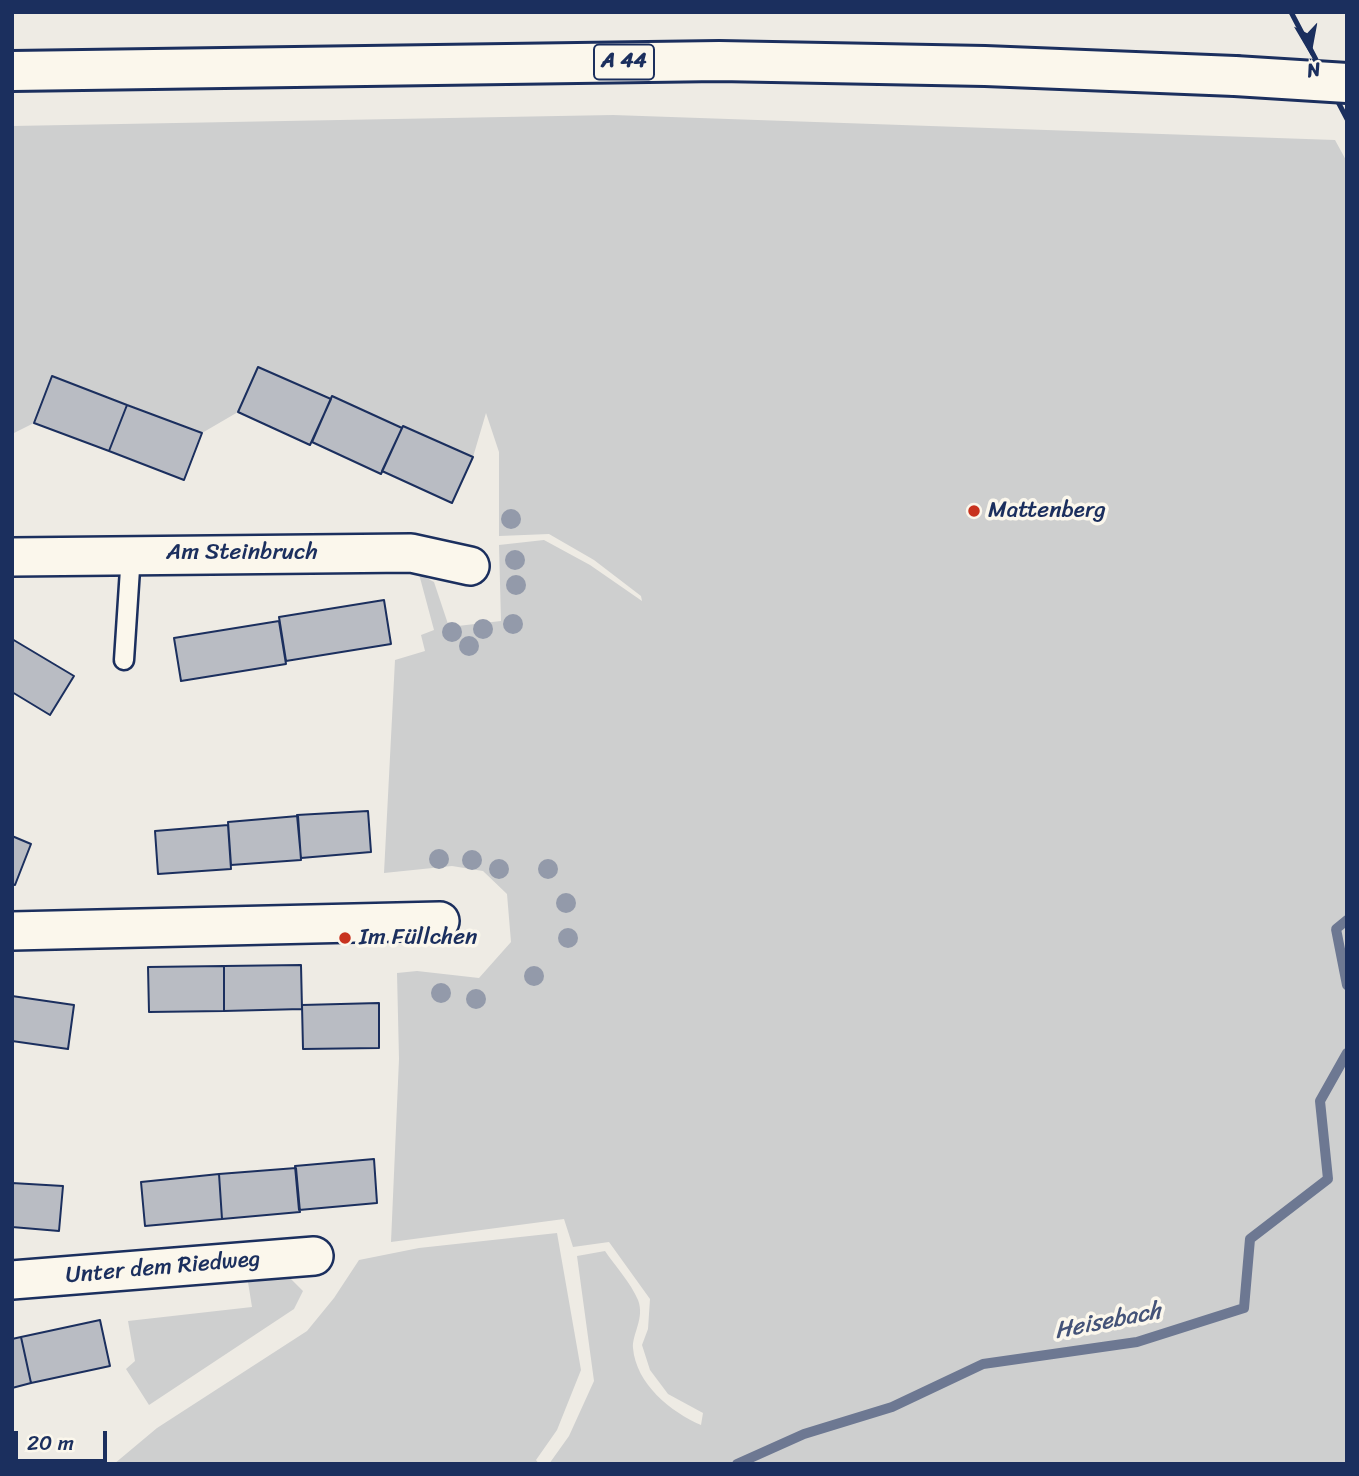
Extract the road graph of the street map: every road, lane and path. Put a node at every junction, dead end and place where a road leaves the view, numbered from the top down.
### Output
1 (12, 71) edge
2 (1347, 83) edge
3 (131, 554) junction
4 (12, 557) edge
5 (470, 566) dead end
6 (124, 660) dead end
7 (440, 921) dead end
8 (12, 930) edge
9 (314, 1256) dead end
10 (12, 1280) edge

1 - 2 highway, A 44, bridge
3 - 4 street, Am Steinbruch
3 - 5 street, Am Steinbruch
3 - 6 lane
7 - 8 street
9 - 10 street, Unter dem Riedweg

